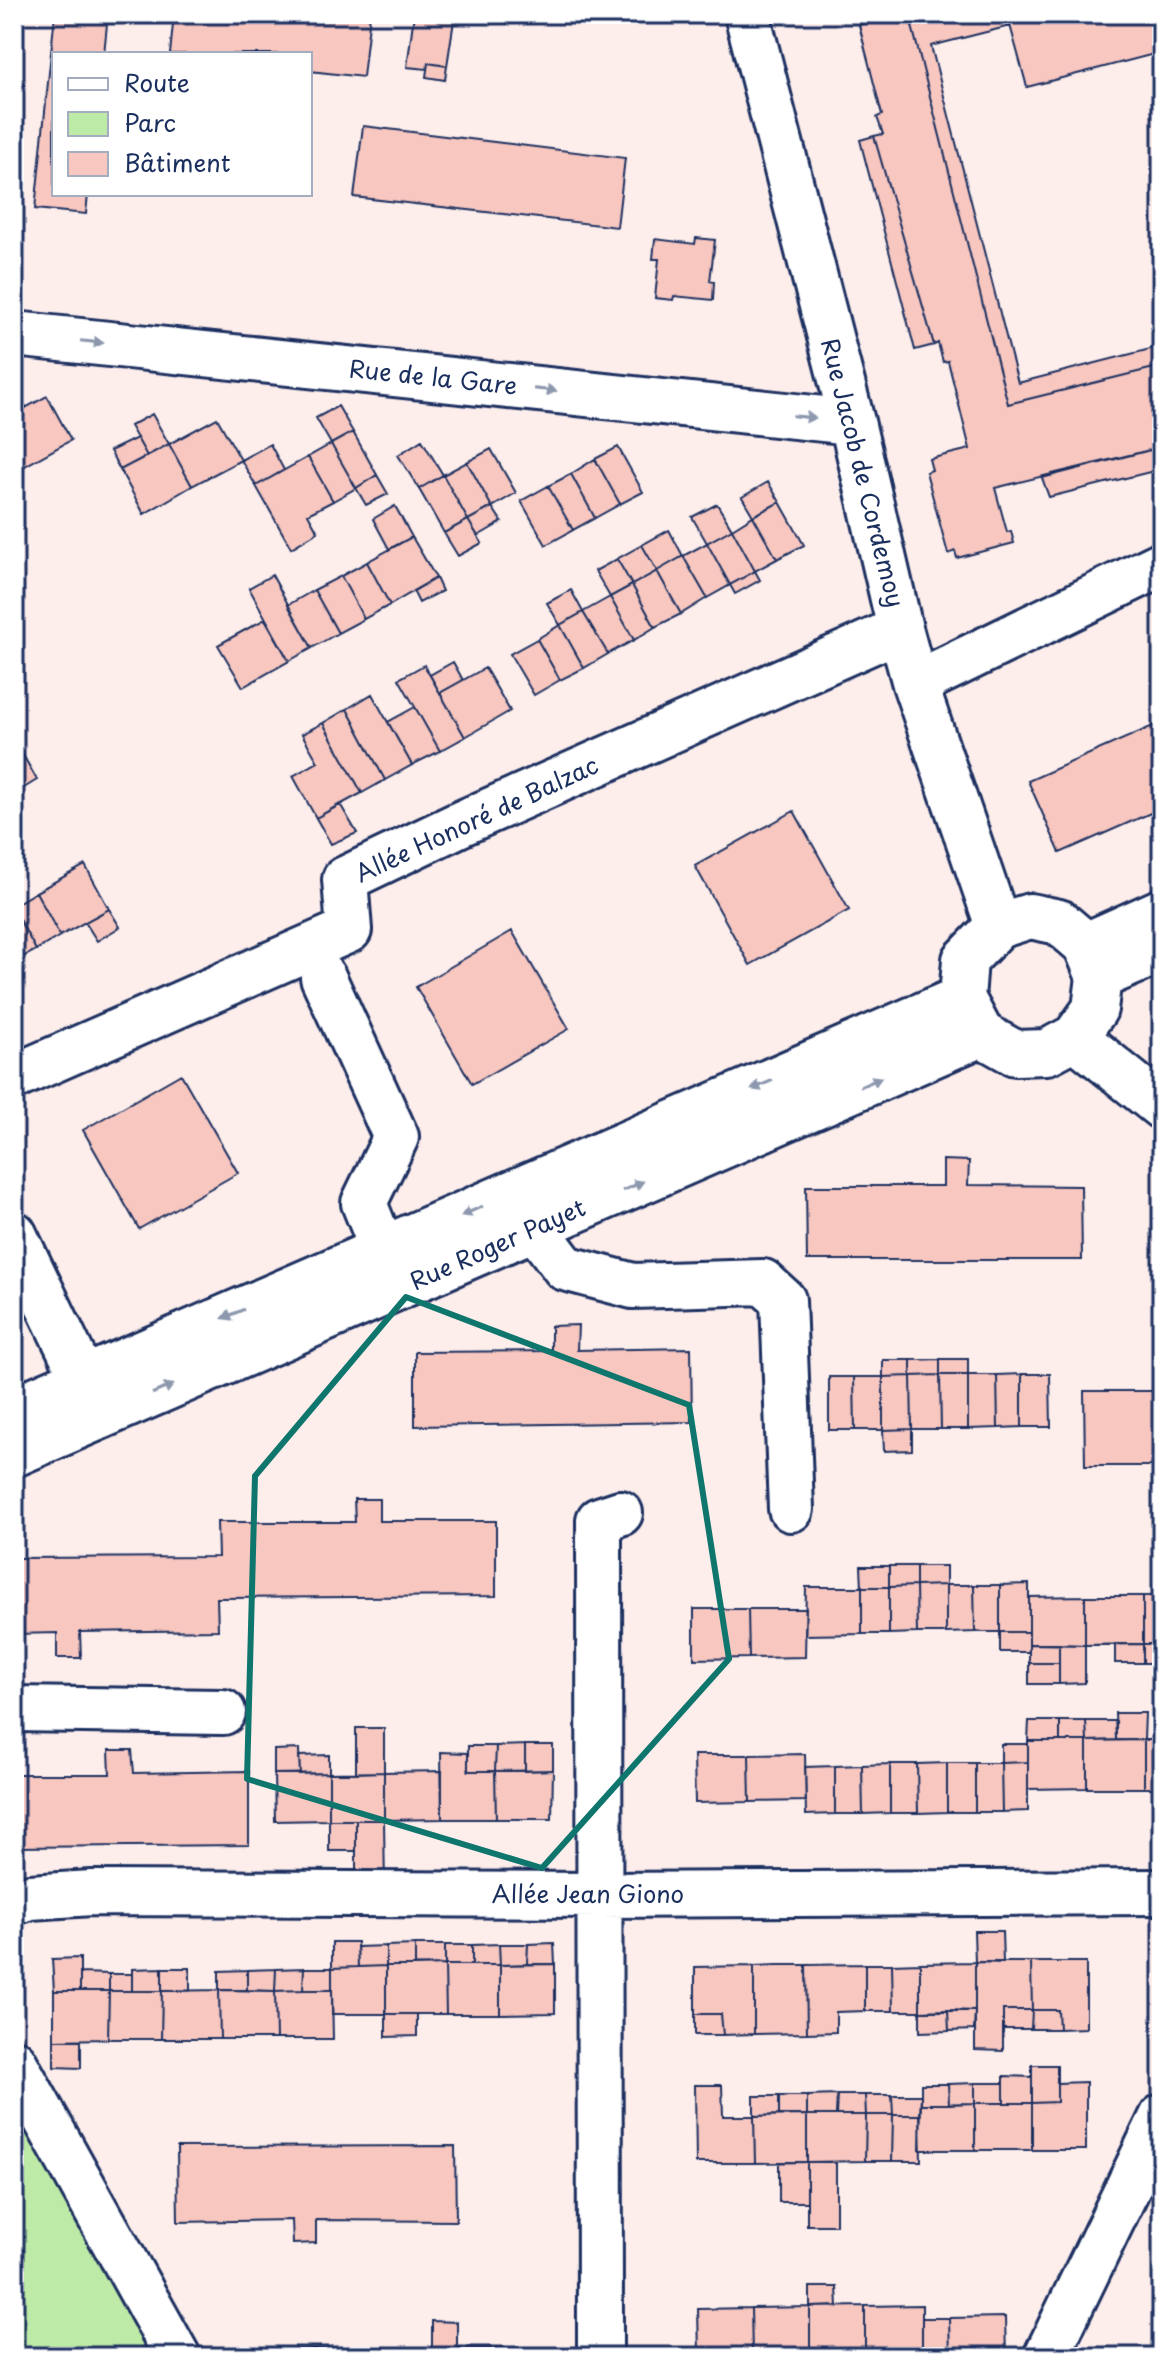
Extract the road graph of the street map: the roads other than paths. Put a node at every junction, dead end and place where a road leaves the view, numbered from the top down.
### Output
1 (747, 14) edge
2 (14, 334) edge
3 (852, 422) junction
4 (1162, 564) edge
5 (900, 629) junction
6 (915, 684) junction
7 (1162, 911) edge
8 (998, 926) junction
9 (1162, 950) edge
10 (1093, 961) junction
11 (323, 977) dead end
12 (971, 1016) junction
13 (1075, 1037) junction
14 (14, 1077) edge
15 (1162, 1107) edge
16 (529, 1209) junction
17 (14, 1234) edge
18 (390, 1269) junction
19 (93, 1396) junction
20 (14, 1409) edge
21 (14, 1454) edge
22 (791, 1509) dead end
23 (620, 1513) dead end
24 (14, 1709) edge
25 (223, 1712) dead end
26 (1162, 1892) edge
27 (599, 1895) junction
28 (14, 1902) edge
29 (14, 2062) edge
30 (1162, 2117) edge
31 (178, 2357) edge
32 (600, 2357) edge
33 (1046, 2357) edge

1 - 3 street, Rue Jacob de Cordemoy
2 -> 3 street, Rue de la Gare
3 - 5 street, Rue Jacob de Cordemoy
4 - 6 street
5 - 6 street, Rue Jacob de Cordemoy
5 - 14 street, Allée Honoré de Balzac
6 - 8 street, Rue Jacob de Cordemoy
7 - 10 street
8 - 10 street
8 - 12 street
9 - 10 street
10 - 13 street
11 - 18 street
12 - 13 street
12 - 16 street, Rue Roger Payet
13 - 15 street
16 - 18 street, Rue Roger Payet
16 - 22 street
17 - 19 street
18 - 19 street, Rue Roger Payet
19 - 20 street, Rue Roger Payet
19 - 21 street, Rue Roger Payet
23 - 27 street
24 - 25 street
26 - 27 street, Allée Jean Giono
27 - 28 street, Allée Jean Giono
27 - 32 street
29 - 31 street
30 - 33 street

